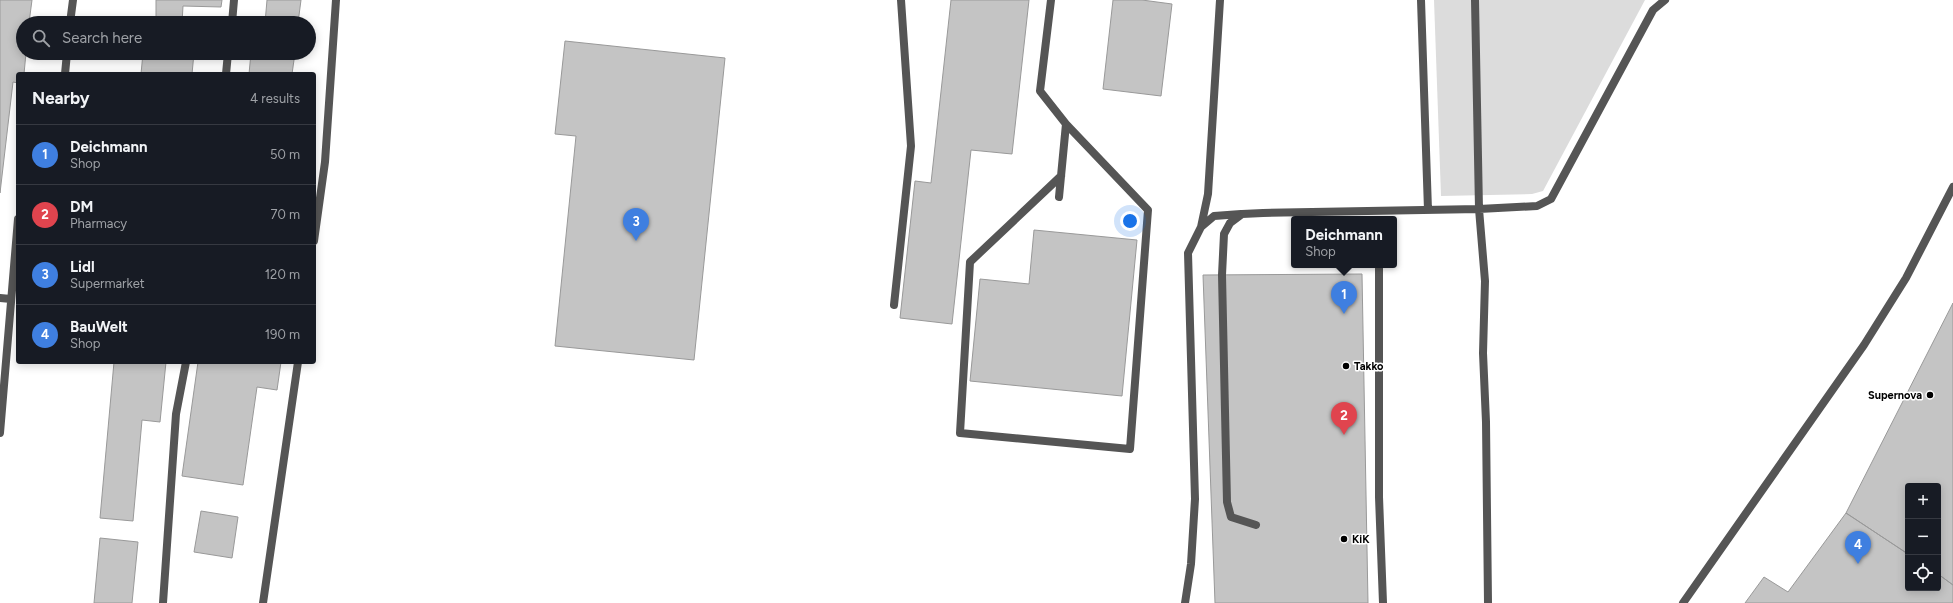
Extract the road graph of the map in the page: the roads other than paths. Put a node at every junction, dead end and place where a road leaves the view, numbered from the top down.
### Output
1 (73, 0) edge
2 (234, 0) edge
3 (336, 0) edge
4 (901, 0) edge
5 (1050, 0) edge
6 (1220, 0) edge
7 (1421, 0) edge
8 (1476, 0) edge
9 (1666, 0) edge
10 (71, 16) edge
11 (233, 16) edge
12 (66, 60) edge
13 (227, 60) edge
14 (65, 72) edge
15 (226, 72) edge
16 (1066, 124) junction
17 (1061, 176) junction
18 (1953, 187) edge
19 (1059, 197) dead end
20 (1480, 209) junction
21 (1428, 210) junction
22 (1242, 214) junction
23 (1380, 215) edge
24 (316, 225) edge
25 (1201, 227) junction
26 (16, 242) edge
27 (1379, 268) edge
28 (0, 298) edge
29 (11, 299) junction
30 (894, 305) dead end
31 (186, 364) edge
32 (298, 364) edge
33 (0, 433) edge
34 (1256, 526) dead end
35 (163, 603) edge
36 (263, 603) edge
37 (1184, 603) edge
38 (1383, 603) edge
39 (1488, 603) edge
40 (1682, 603) edge

1 - 10 lane
2 - 11 lane
3 - 24 lane
4 - 30 lane
5 - 16 lane
6 - 25 lane
7 - 21 lane
8 - 20 lane
9 - 20 lane
12 - 14 lane
13 - 15 lane
16 - 17 lane
16 - 17 lane
17 - 19 lane
18 - 40 lane
20 - 21 lane
20 - 39 lane
21 - 23 lane
22 - 23 lane
22 - 25 lane
22 - 34 lane
25 - 37 lane
26 - 29 lane
27 - 38 lane
28 - 29 lane
29 - 33 lane
31 - 35 lane
32 - 36 lane

